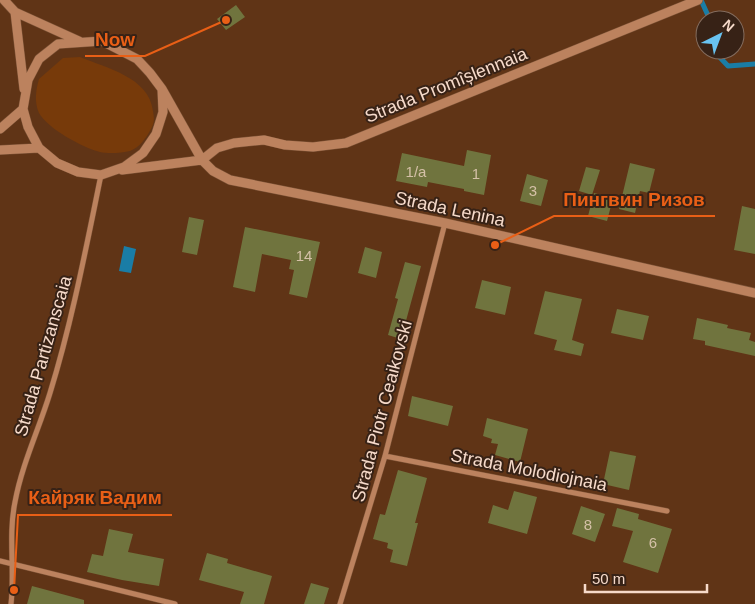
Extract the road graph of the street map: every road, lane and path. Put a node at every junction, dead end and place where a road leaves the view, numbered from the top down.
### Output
1 (4, 0) edge
2 (698, 0) edge
3 (15, 12) junction
4 (79, 41) junction
5 (162, 89) junction
6 (25, 98) junction
7 (23, 109) junction
8 (0, 129) edge
9 (39, 148) junction
10 (0, 150) edge
11 (202, 160) junction
12 (114, 171) junction
13 (101, 174) junction
14 (445, 224) junction
15 (755, 292) edge
16 (386, 456) junction
17 (667, 511) dead end
18 (0, 561) edge
19 (11, 563) junction
20 (11, 604) edge
21 (175, 604) edge
22 (340, 604) edge

1 - 3 street
2 - 11 street, Strada Promîșlennaia
3 - 4 street
3 - 6 street
4 - 5 street
4 - 6 street
5 - 11 street
5 - 12 street
6 - 7 street
7 - 8 street
7 - 9 street
9 - 10 street
9 - 13 street
11 - 12 street
11 - 14 street, Strada Lenina
12 - 13 street
13 - 19 street, Strada Partizanscaia
14 - 15 street, Strada Lenina
14 - 16 street, Strada Piotr Ceaikovski
16 - 17 street, Strada Molodiojnaia
16 - 22 street, Strada Piotr Ceaikovski
18 - 19 street
19 - 20 street, Strada Partizanscaia
19 - 21 street

